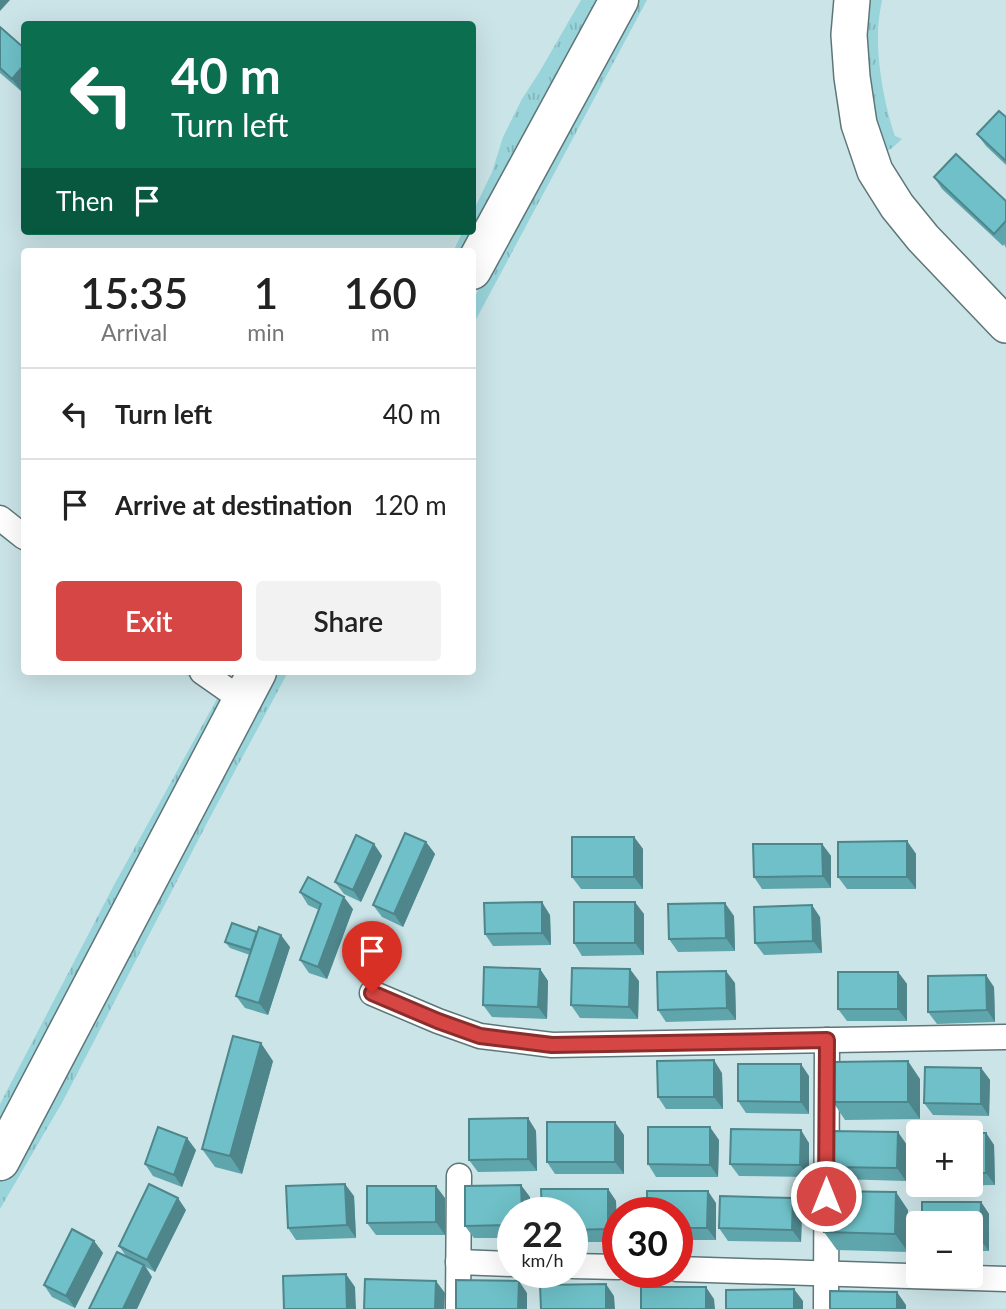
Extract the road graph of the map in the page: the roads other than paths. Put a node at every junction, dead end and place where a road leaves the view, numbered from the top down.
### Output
1 (619, 0) edge
2 (852, 0) edge
3 (476, 263) edge
4 (1006, 326) edge
5 (0, 518) edge
6 (21, 535) edge
7 (212, 675) edge
8 (250, 686) edge
9 (372, 993) dead end
10 (1006, 1037) edge
11 (827, 1040) junction
12 (0, 1161) edge
13 (459, 1176) dead end
14 (458, 1262) junction
15 (497, 1263) edge
16 (693, 1270) edge
17 (826, 1274) junction
18 (1006, 1279) edge
19 (458, 1309) edge
20 (826, 1309) edge

1 - 3 main road
2 - 4 street
5 - 6 street
7 - 8 street
8 - 12 main road
9 - 11 street
10 - 11 street
11 - 17 street
13 - 14 street
14 - 15 street
14 - 19 street
16 - 17 street
17 - 18 street
17 - 20 street

